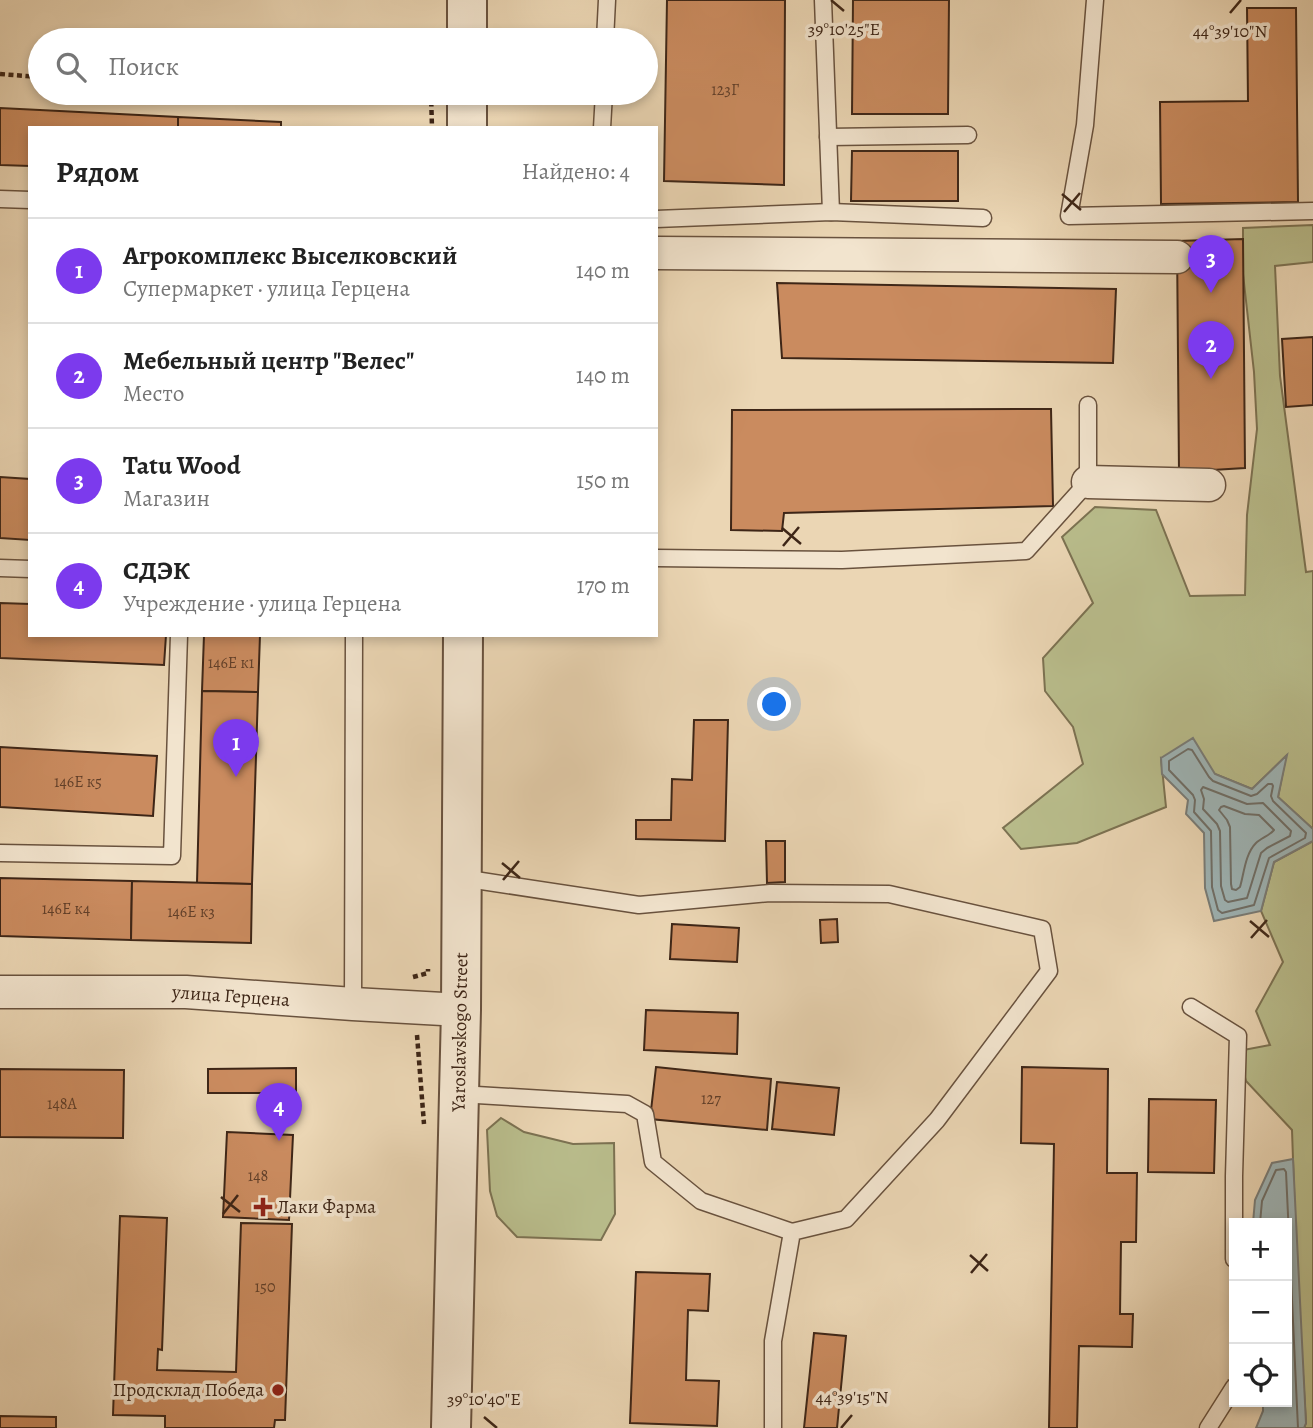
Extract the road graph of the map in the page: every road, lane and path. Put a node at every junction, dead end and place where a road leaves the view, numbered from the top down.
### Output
1 (467, 0) edge
2 (607, 0) edge
3 (823, 0) edge
4 (1095, 0) edge
5 (467, 28) edge
6 (606, 28) edge
7 (0, 74) edge
8 (28, 76) edge
9 (430, 105) edge
10 (467, 105) edge
11 (604, 105) edge
12 (432, 126) edge
13 (467, 126) edge
14 (603, 126) edge
15 (968, 135) dead end
16 (828, 138) junction
17 (0, 199) edge
18 (28, 200) edge
19 (1313, 211) edge
20 (831, 212) junction
21 (983, 218) dead end
22 (658, 219) edge
23 (658, 253) edge
24 (1177, 257) dead end
25 (1088, 405) dead end
26 (1088, 482) junction
27 (1209, 485) dead end
28 (658, 558) edge
29 (0, 568) edge
30 (28, 569) edge
31 (179, 637) edge
32 (354, 637) edge
33 (463, 637) edge
34 (0, 853) edge
35 (462, 878) junction
36 (428, 959) dead end
37 (403, 981) dead end
38 (0, 992) edge
39 (353, 1004) junction
40 (1191, 1007) dead end
41 (461, 1010) junction
42 (460, 1094) junction
43 (1234, 1218) edge
44 (792, 1232) junction
45 (1229, 1395) edge
46 (452, 1428) edge
47 (773, 1428) edge
48 (1208, 1428) edge

1 - 5 street
2 - 6 lane
3 - 16 lane
4 - 19 lane
7 - 8 path
9 - 12 path
10 - 13 street
11 - 14 lane
15 - 16 lane
16 - 20 lane
17 - 18 lane
20 - 21 lane
20 - 22 lane
23 - 24 street
25 - 26 lane
26 - 27 street
26 - 28 lane
29 - 30 lane
31 - 34 lane
32 - 39 lane
33 - 35 street, Yaroslavskogo Street
35 - 41 street, Yaroslavskogo Street
35 - 44 lane
36 - 37 path
38 - 39 street, улица Герцена
39 - 41 street, улица Герцена
40 - 43 lane
41 - 42 street, Yaroslavskogo Street
42 - 44 lane
42 - 46 street, Yaroslavskogo Street
44 - 47 lane
45 - 48 lane

